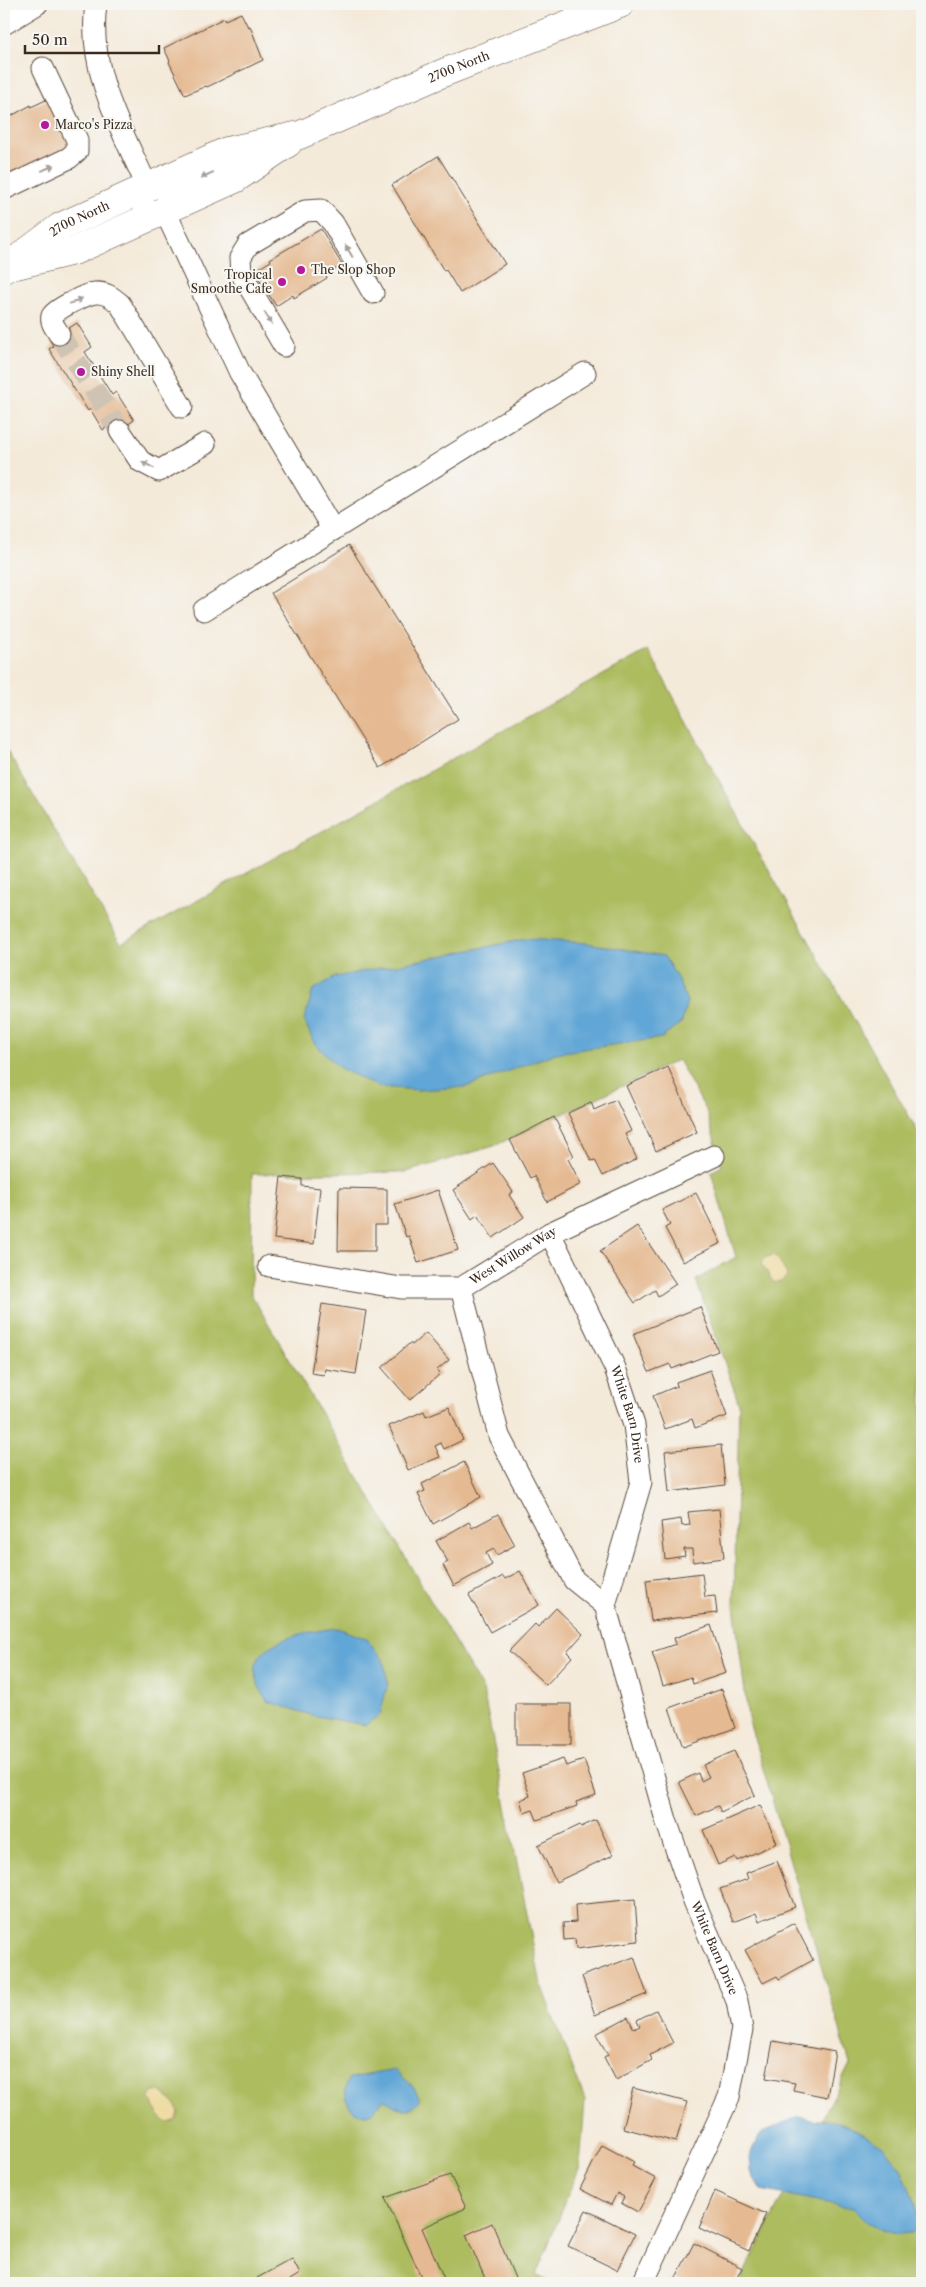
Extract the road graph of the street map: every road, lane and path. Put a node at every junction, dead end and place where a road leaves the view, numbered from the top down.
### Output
1 (38, 4) edge
2 (96, 4) edge
3 (620, 4) edge
4 (4, 24) edge
5 (43, 68) dead end
6 (300, 135) junction
7 (147, 186) junction
8 (4, 189) edge
9 (165, 211) junction
10 (5, 268) edge
11 (373, 293) dead end
12 (60, 334) tunnel mouth
13 (284, 346) dead end
14 (585, 373) dead end
15 (182, 407) dead end
16 (120, 431) tunnel mouth
17 (205, 444) dead end
18 (333, 530) junction
19 (204, 610) dead end
20 (714, 1156) dead end
21 (550, 1233) junction
22 (269, 1266) dead end
23 (461, 1288) junction
24 (605, 1605) junction
25 (643, 2283) edge

1 - 4 street
2 - 7 street
3 - 6 main road, 2700 North
8 -> 5 street
6 -> 7 main road, 2700 North
6 - 9 main road, 2700 North
7 - 10 main road, 2700 North
9 - 10 main road, 2700 North
9 - 18 street
11 -> 13 street
12 -> 15 street
14 - 18 street
17 -> 16 street
18 - 19 street
20 - 21 street, West Willow Way
21 - 23 street, West Willow Way
21 - 24 street, White Barn Drive
22 - 23 street, West Willow Way
23 - 24 street
24 - 25 street, White Barn Drive

